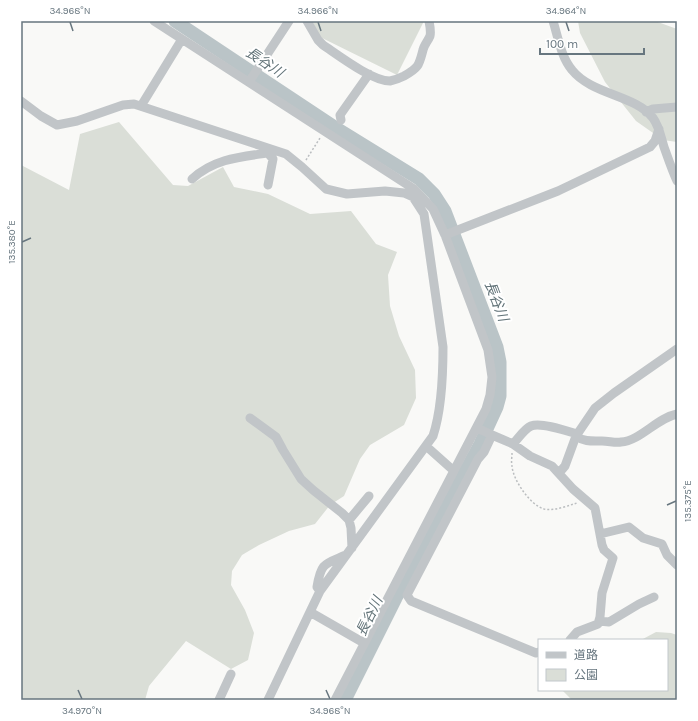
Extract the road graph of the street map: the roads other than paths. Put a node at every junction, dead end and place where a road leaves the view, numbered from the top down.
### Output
1 (154, 21) edge
2 (289, 21) edge
3 (307, 21) edge
4 (429, 21) edge
5 (553, 21) edge
6 (182, 39) junction
7 (369, 74) junction
8 (249, 82) junction
9 (21, 101) edge
10 (141, 106) junction
11 (677, 107) edge
12 (646, 112) junction
13 (341, 120) dead end
14 (659, 129) junction
15 (268, 151) junction
16 (192, 179) dead end
17 (677, 181) edge
18 (268, 185) dead end
19 (443, 232) junction
20 (427, 236) junction
21 (677, 349) edge
22 (677, 414) edge
23 (250, 418) dead end
24 (477, 428) junction
25 (492, 435) junction
26 (577, 435) junction
27 (512, 444) junction
28 (426, 446) junction
29 (454, 471) junction
30 (559, 473) junction
31 (369, 496) dead end
32 (349, 520) junction
33 (600, 534) junction
34 (349, 551) junction
35 (677, 565) edge
36 (654, 597) dead end
37 (310, 612) junction
38 (599, 621) junction
39 (571, 639) edge
40 (364, 643) junction
41 (538, 652) edge
42 (231, 674) dead end
43 (219, 700) edge
44 (268, 700) edge
45 (335, 700) edge

1 - 6 street
2 - 8 street
3 - 7 street
4 - 7 street
5 - 12 street
6 - 8 street
6 - 10 street
7 - 13 street
8 - 19 street
9 - 10 street
10 - 15 street
11 - 12 street
12 - 14 street
14 - 17 street
14 - 19 street
15 - 16 street
15 - 18 street
15 - 20 street
19 - 20 street
19 - 24 street
20 - 28 street
21 - 26 street
22 - 26 street
23 - 32 street
24 - 25 street
24 - 29 street
25 - 27 street
25 - 41 street
26 - 27 street
26 - 30 street
27 - 30 street
28 - 29 street
28 - 34 street
29 - 40 street
30 - 33 street
31 - 32 street
32 - 34 street
33 - 35 street
33 - 38 street
34 - 37 street
36 - 38 street
37 - 40 street
37 - 44 street
38 - 39 street
40 - 45 street
42 - 43 street

